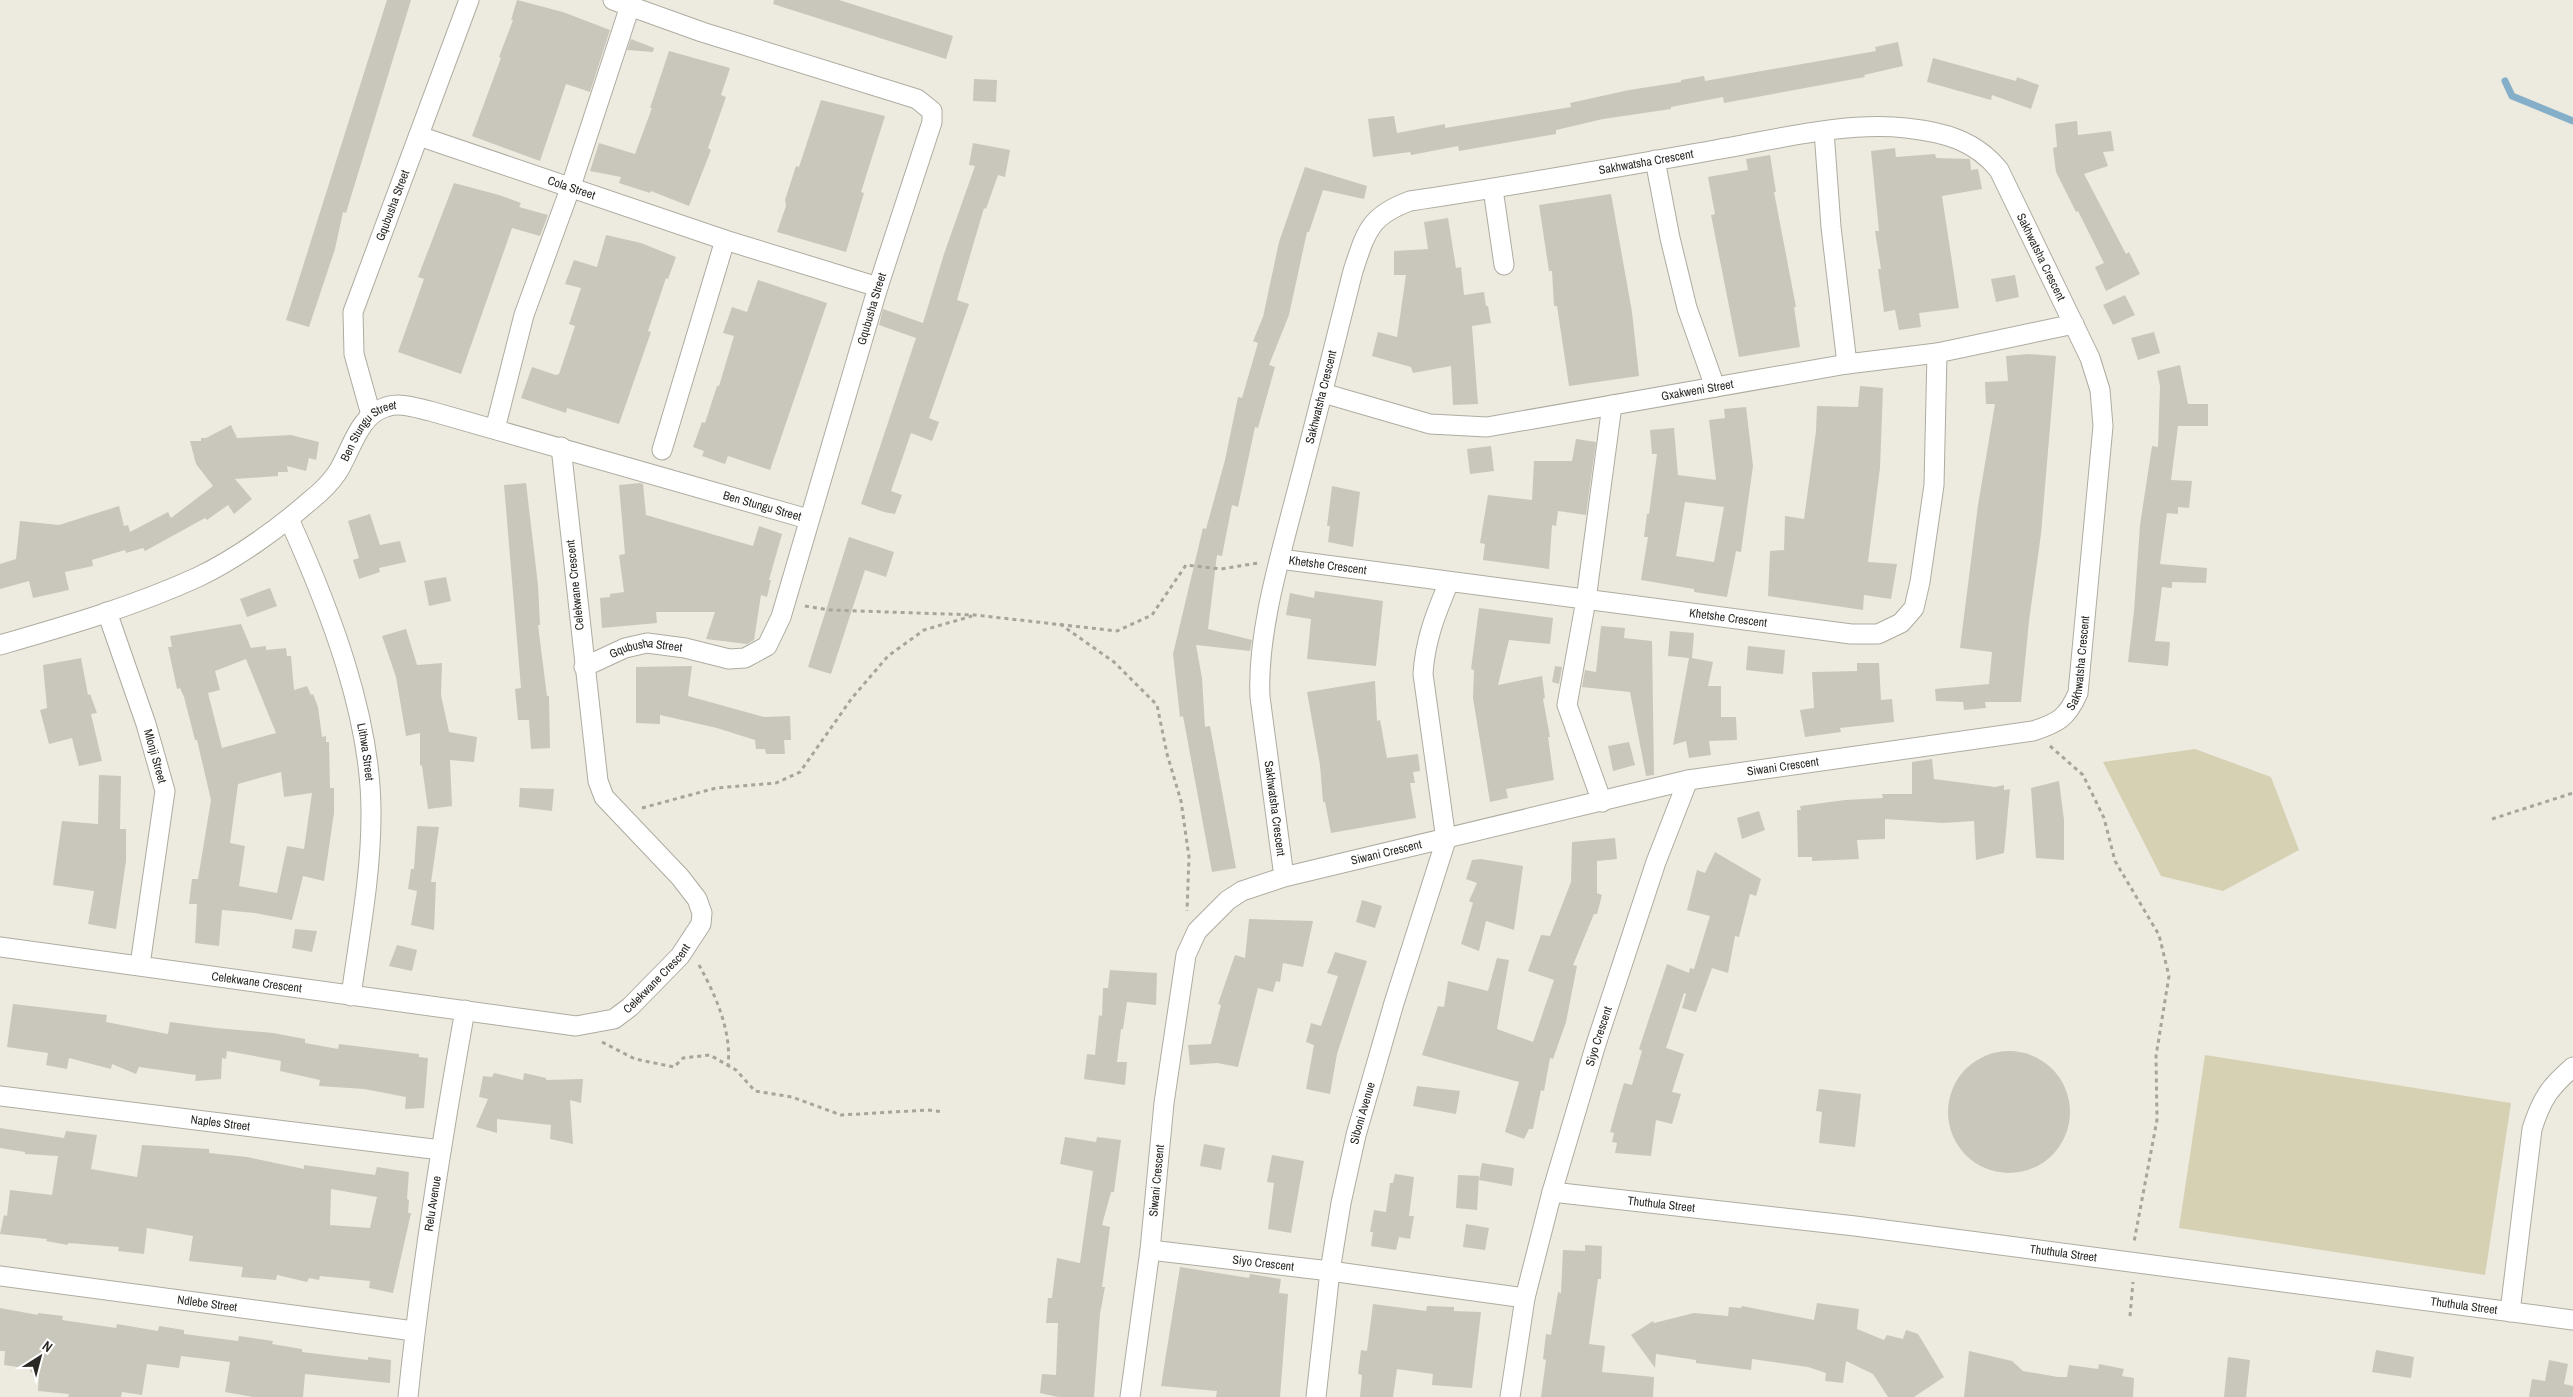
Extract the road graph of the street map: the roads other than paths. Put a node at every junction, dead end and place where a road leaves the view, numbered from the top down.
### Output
1 (469, 0) edge
2 (621, 3) edge
3 (1824, 131) junction
4 (420, 136) junction
5 (1655, 160) junction
6 (571, 186) junction
7 (1493, 189) junction
8 (725, 240) junction
9 (1504, 265) dead end
10 (878, 287) junction
11 (2074, 324) junction
12 (1937, 353) junction
13 (1847, 364) junction
14 (1714, 387) junction
15 (1323, 393) junction
16 (1612, 405) junction
17 (371, 416) junction
18 (495, 429) junction
19 (561, 447) junction
20 (662, 450) dead end
21 (289, 519) junction
22 (808, 519) junction
23 (1280, 559) junction
24 (1449, 582) junction
25 (1586, 600) junction
26 (106, 612) junction
27 (0, 645) edge
28 (584, 667) junction
29 (2056, 724) joint
30 (1688, 780) junction
31 (1602, 802) junction
32 (1446, 840) junction
33 (1284, 877) junction
34 (0, 946) edge
35 (140, 965) junction
36 (351, 996) junction
37 (465, 1010) junction
38 (2573, 1067) edge
39 (0, 1096) edge
40 (441, 1150) junction
41 (1552, 1192) junction
42 (1150, 1250) junction
43 (1330, 1271) junction
44 (0, 1276) edge
45 (1524, 1298) junction
46 (2510, 1312) junction
47 (2573, 1320) edge
48 (414, 1330) junction
49 (408, 1397) edge
50 (1130, 1397) edge
51 (1316, 1397) edge
52 (1510, 1397) edge

1 - 4 street, Gqubusha Street
2 - 6 street
2 - 10 street, Gqubusha Street
3 - 5 street, Sakhwatsha Crescent
3 - 11 street, Sakhwatsha Crescent
3 - 13 street
4 - 6 street, Cola Street
4 - 17 street, Gqubusha Street
5 - 7 street, Sakhwatsha Crescent
5 - 14 street
6 - 8 street, Cola Street
6 - 18 street
7 - 9 street
7 - 15 street, Sakhwatsha Crescent
8 - 10 street, Cola Street
8 - 20 street
10 - 22 street, Gqubusha Street
11 - 12 street, Gxakweni Street
11 - 29 street, Sakhwatsha Crescent
12 - 13 street, Gxakweni Street
12 - 25 street, Khetshe Crescent
13 - 14 street, Gxakweni Street
14 - 16 street, Gxakweni Street
15 - 16 street, Gxakweni Street
15 - 23 street, Sakhwatsha Crescent
16 - 25 street
17 - 18 street, Ben Stungu Street
17 - 21 street, Ben Stungu Street
18 - 19 street, Ben Stungu Street
19 - 22 street, Ben Stungu Street
19 - 28 street, Celekwane Crescent
21 - 26 street, Ben Stungu Street
21 - 36 street, Lithwa Street
22 - 28 street, Gqubusha Street
23 - 24 street, Khetshe Crescent
23 - 33 street, Sakhwatsha Crescent
24 - 25 street, Khetshe Crescent
24 - 32 street
25 - 31 street
26 - 27 street, Ben Stungu Street
26 - 35 street, Mlonji Street
28 - 37 street, Celekwane Crescent
29 - 30 street, Siwani Crescent
30 - 31 street, Siwani Crescent
30 - 41 street, Siyo Crescent
31 - 32 street, Siwani Crescent
32 - 33 street, Siwani Crescent
32 - 43 street, Siboni Avenue
33 - 42 street, Siwani Crescent
34 - 35 street, Celekwane Crescent
35 - 36 street, Celekwane Crescent
36 - 37 street, Celekwane Crescent
37 - 40 street, Relu Avenue
38 - 46 street
39 - 40 street, Naples Street
40 - 48 street, Relu Avenue
41 - 45 street, Siyo Crescent
41 - 46 street, Thuthula Street
42 - 43 street, Siyo Crescent
42 - 50 street, Siwani Crescent
43 - 45 street, Siyo Crescent
43 - 51 street, Siboni Avenue
44 - 48 street, Ndlebe Street
45 - 52 street, Siyo Crescent
46 - 47 street, Thuthula Street
48 - 49 street, Relu Avenue

